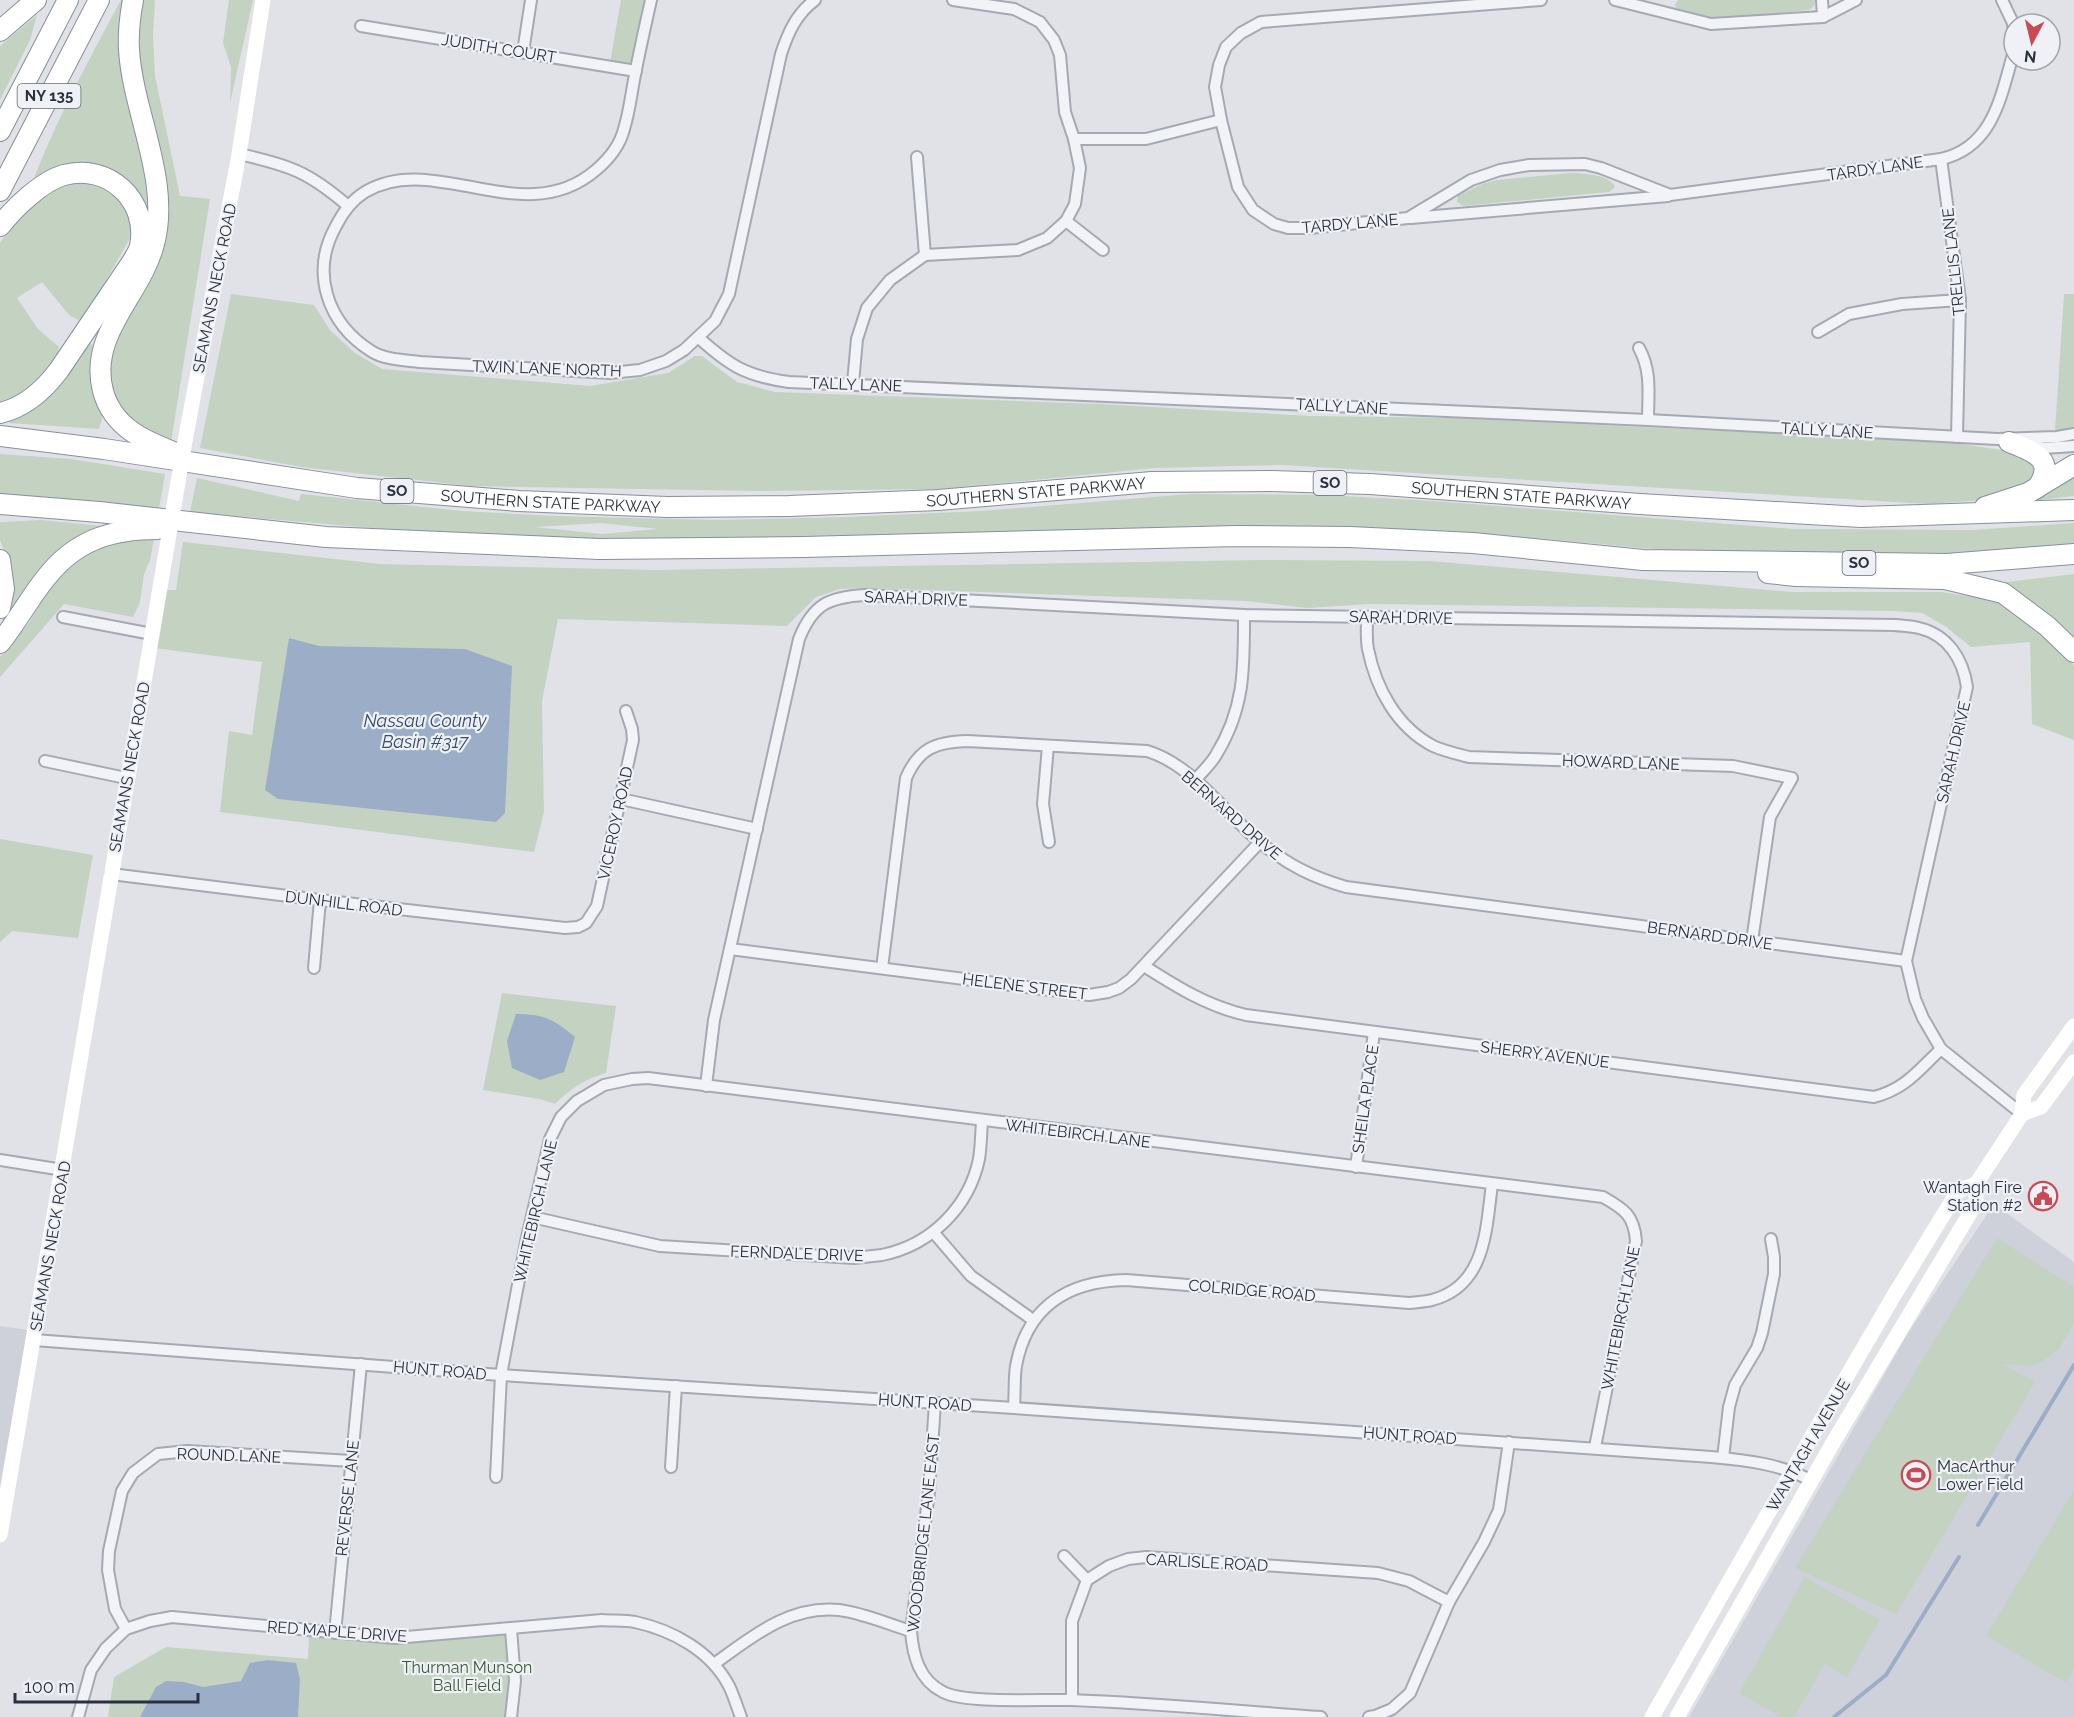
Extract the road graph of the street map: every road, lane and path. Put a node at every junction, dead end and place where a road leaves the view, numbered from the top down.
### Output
1 (36, 0) edge
2 (68, 0) edge
3 (99, 0) edge
4 (133, 0) edge
5 (263, 0) edge
6 (531, 0) edge
7 (651, 0) edge
8 (815, 0) edge
9 (953, 0) edge
10 (1541, 0) edge
11 (1615, 0) edge
12 (1822, 0) edge
13 (1856, 0) edge
14 (1823, 17) junction
15 (361, 26) dead end
16 (0, 31) edge
17 (523, 52) junction
18 (636, 71) junction
19 (2008, 72) edge
20 (1221, 120) junction
21 (0, 131) edge
22 (1074, 139) junction
23 (239, 154) junction
24 (917, 156) dead end
25 (1941, 159) junction
26 (0, 191) edge
27 (1670, 195) junction
28 (348, 206) junction
29 (1408, 218) junction
30 (1066, 221) junction
31 (0, 226) edge
32 (1103, 250) dead end
33 (925, 255) junction
34 (1959, 300) junction
35 (1818, 332) dead end
36 (699, 338) junction
37 (1639, 348) dead end
38 (853, 383) junction
39 (0, 413) edge
40 (1648, 420) junction
41 (2074, 434) edge
42 (0, 436) edge
43 (1957, 437) junction
44 (2003, 440) junction
45 (2074, 446) edge
46 (2074, 465) edge
47 (210, 466) junction
48 (2037, 488) junction
49 (0, 504) edge
50 (2074, 510) edge
51 (1958, 515) junction
52 (240, 529) junction
53 (2074, 554) edge
54 (0, 560) edge
55 (1643, 560) junction
56 (0, 608) edge
57 (1244, 615) junction
58 (63, 617) dead end
59 (1368, 617) junction
60 (152, 633) junction
61 (0, 643) edge
62 (2074, 652) edge
63 (626, 711) dead end
64 (1048, 746) junction
65 (45, 761) dead end
66 (126, 778) junction
67 (1195, 780) junction
68 (621, 799) junction
69 (757, 829) junction
70 (1049, 842) dead end
71 (1260, 842) junction
72 (111, 874) junction
73 (320, 900) junction
74 (578, 927) joint
75 (1752, 941) junction
76 (730, 949) junction
77 (1906, 961) junction
78 (1144, 966) junction
79 (314, 968) dead end
80 (882, 968) junction
81 (2074, 1026) edge
82 (1374, 1032) junction
83 (1941, 1049) junction
84 (2074, 1062) edge
85 (706, 1086) junction
86 (2022, 1114) junction
87 (982, 1122) junction
88 (0, 1160) edge
89 (1356, 1167) junction
90 (63, 1170) junction
91 (1492, 1184) junction
92 (1976, 1184) junction
93 (532, 1217) junction
94 (934, 1233) junction
95 (1771, 1239) dead end
96 (1898, 1289) junction
97 (1916, 1301) junction
98 (1033, 1320) junction
99 (34, 1340) junction
100 (361, 1364) junction
101 (501, 1375) junction
102 (676, 1386) junction
103 (935, 1403) junction
104 (1014, 1408) junction
105 (1509, 1442) junction
106 (1595, 1447) junction
107 (1722, 1458) junction
108 (351, 1461) junction
109 (671, 1467) dead end
110 (1794, 1471) junction
111 (496, 1477) dead end
112 (1812, 1481) junction
113 (0, 1534) edge
114 (1064, 1556) dead end
115 (1087, 1580) junction
116 (1449, 1602) junction
117 (126, 1629) junction
118 (511, 1629) junction
119 (911, 1631) junction
120 (334, 1633) junction
121 (714, 1664) junction
122 (1072, 1700) junction
123 (78, 1717) edge
124 (511, 1717) edge
125 (741, 1717) edge
126 (1321, 1717) edge
127 (1369, 1717) edge
128 (1652, 1717) edge
129 (1677, 1717) edge

1 - 16 highway
2 - 21 highway, NY 135
3 - 26 highway, NY 135
4 - 47 highway
5 - 23 main road, SEAMANS NECK ROAD
6 - 17 street
7 - 18 street
8 - 36 street, TWIN LANE NORTH
9 - 22 street
10 - 20 street, TARDY LANE
11 - 14 street
12 - 14 street
13 - 14 street
15 - 17 street, JUDITH COURT
17 - 18 street, JUDITH COURT
18 - 28 street
19 - 25 street, TARDY LANE
20 - 22 street
20 - 29 street, TARDY LANE
22 - 30 street
23 - 28 street
23 - 60 main road, SEAMANS NECK ROAD, bridge
24 - 33 street
25 - 27 street, TARDY LANE
25 - 34 street, TRELLIS LANE
27 - 29 street, TARDY LANE
27 - 29 street, TARDY LANE
28 - 36 street, TWIN LANE NORTH
30 - 32 street
30 - 33 street
31 - 39 highway
33 - 38 street
34 - 35 street
34 - 43 street, TRELLIS LANE
36 - 38 street, TALLY LANE
37 - 40 street
38 - 40 street, TALLY LANE
40 - 43 street, TALLY LANE
41 - 44 street, TALLY LANE
42 - 47 highway, SOUTHERN STATE PARKWAY / SO
43 - 44 street, TALLY LANE
44 - 45 street, TALLY LANE
44 - 48 highway
46 - 48 highway
47 - 51 highway, SOUTHERN STATE PARKWAY / SO
48 - 51 highway
49 - 52 highway, SO
50 - 51 highway, SOUTHERN STATE PARKWAY / SO
52 - 55 highway, SO
52 - 61 highway
53 - 55 highway, SO
54 - 56 highway
55 - 62 highway
57 - 59 street, SARAH DRIVE
57 - 67 street
57 - 69 street, SARAH DRIVE
58 - 60 street
59 - 75 street, HOWARD LANE
59 - 77 street, SARAH DRIVE
60 - 66 main road, SEAMANS NECK ROAD
63 - 68 street, VICEROY ROAD
64 - 67 street, BERNARD DRIVE
64 - 70 street
64 - 80 street, BERNARD DRIVE
65 - 66 street
66 - 72 main road, SEAMANS NECK ROAD
67 - 71 street, BERNARD DRIVE
68 - 69 street
68 - 74 street, VICEROY ROAD
69 - 76 street, SARAH DRIVE
71 - 75 street, BERNARD DRIVE
71 - 78 street, HELENE STREET
72 - 73 street, DUNHILL ROAD
72 - 90 main road, SEAMANS NECK ROAD
73 - 74 street, DUNHILL ROAD
73 - 79 street
75 - 77 street, BERNARD DRIVE
76 - 80 street, HELENE STREET
76 - 85 street, SARAH DRIVE
77 - 83 street, SARAH DRIVE
78 - 80 street, HELENE STREET
78 - 82 street, SHERRY AVENUE
81 - 86 main road, WANTAGH AVENUE
82 - 83 street, SHERRY AVENUE
82 - 89 street, SHEILA PLACE
83 - 86 street, SARAH DRIVE
84 - 86 main road, WANTAGH AVENUE
85 - 87 street, WHITEBIRCH LANE
85 - 93 street, WHITEBIRCH LANE
86 - 92 main road, WANTAGH AVENUE
87 - 89 street, WHITEBIRCH LANE
87 - 94 street, FERNDALE DRIVE
88 - 90 street
89 - 91 street, WHITEBIRCH LANE
90 - 99 main road, SEAMANS NECK ROAD
91 - 98 street, COLRIDGE ROAD
91 - 106 street, WHITEBIRCH LANE
92 - 96 main road, WANTAGH AVENUE
92 - 97 main road, WANTAGH AVENUE
93 - 94 street, FERNDALE DRIVE
93 - 101 street, WHITEBIRCH LANE
94 - 98 street
95 - 107 street
96 - 97 main road
96 - 110 main road, WANTAGH AVENUE
97 - 112 main road, WANTAGH AVENUE
98 - 104 street, COLRIDGE ROAD
99 - 100 street, HUNT ROAD
99 - 113 main road, SEAMANS NECK ROAD
100 - 101 street, HUNT ROAD
100 - 108 street, REVERSE LANE
101 - 102 street, HUNT ROAD
101 - 111 street, WHITEBIRCH LANE
102 - 103 street, HUNT ROAD
102 - 109 street
103 - 104 street, HUNT ROAD
103 - 119 street, WOODBRIDGE LANE EAST
104 - 105 street, HUNT ROAD
105 - 106 street, HUNT ROAD
105 - 116 street
106 - 107 street, HUNT ROAD
107 - 110 street, HUNT ROAD
108 - 117 street, ROUND LANE
108 - 120 street, REVERSE LANE
110 - 112 street, HUNT ROAD
110 - 128 main road, WANTAGH AVENUE
112 - 129 main road, WANTAGH AVENUE
114 - 115 street
115 - 116 street, CARLISLE ROAD
115 - 122 street
116 - 127 street
117 - 120 street, RED MAPLE DRIVE
117 - 123 street, RED MAPLE DRIVE
118 - 120 street, RED MAPLE DRIVE
118 - 121 street, RED MAPLE DRIVE
118 - 124 street
119 - 121 street
119 - 122 street, WOODBRIDGE LANE EAST
121 - 125 street, RED MAPLE DRIVE
122 - 126 street

